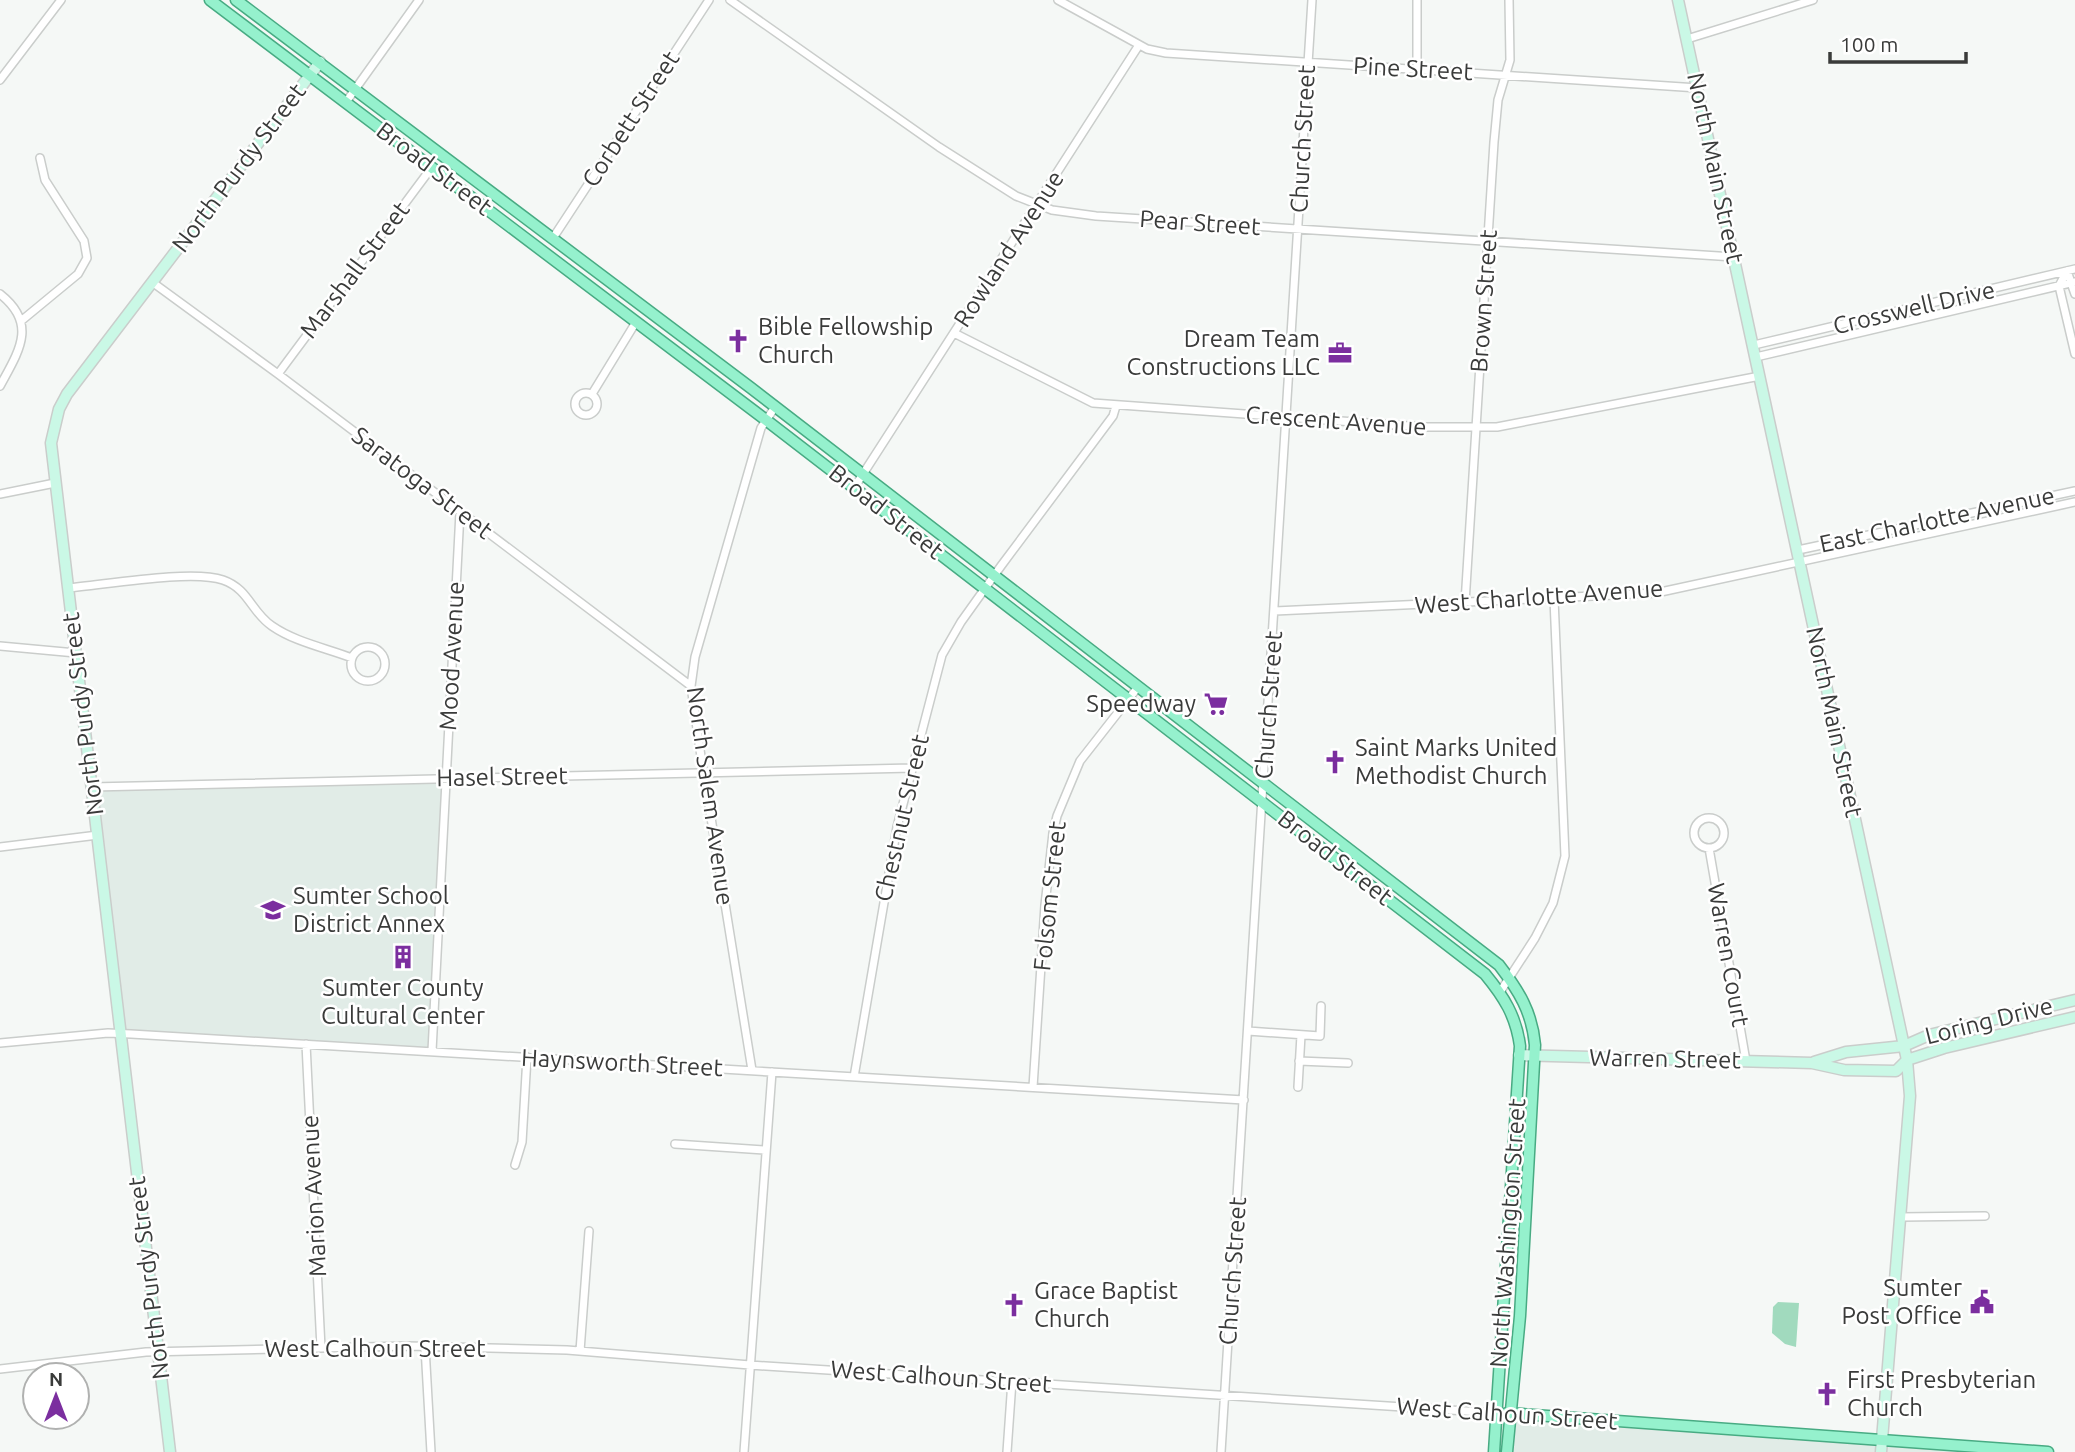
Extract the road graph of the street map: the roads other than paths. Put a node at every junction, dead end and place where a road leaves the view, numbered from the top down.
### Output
1 (61, 0) edge
2 (210, 0) edge
3 (236, 0) edge
4 (419, 0) edge
5 (709, 0) edge
6 (730, 0) edge
7 (1058, 0) edge
8 (1312, 0) edge
9 (1417, 0) edge
10 (1509, 0) edge
11 (1678, 0) edge
12 (1813, 0) edge
13 (1687, 39) junction
14 (1139, 45) junction
15 (320, 62) junction
16 (1307, 63) junction
17 (1417, 69) junction
18 (310, 75) junction
19 (1506, 75) junction
20 (0, 80) edge
21 (1698, 88) junction
22 (356, 89) junction
23 (346, 102) junction
24 (40, 158) dead end
25 (432, 167) junction
26 (1037, 205) junction
27 (1298, 229) junction
28 (553, 238) junction
29 (1488, 241) junction
30 (1734, 257) junction
31 (2071, 270) edge
32 (152, 282) junction
33 (2074, 282) edge
34 (2060, 286) junction
35 (0, 294) edge
36 (2075, 294) edge
37 (21, 321) junction
38 (636, 322) junction
39 (954, 333) junction
40 (1755, 351) junction
41 (2075, 354) edge
42 (278, 374) junction
43 (1760, 376) junction
44 (0, 386) edge
45 (592, 394) dead end
46 (1116, 406) junction
47 (775, 407) junction
48 (1286, 419) junction
49 (766, 420) junction
50 (1476, 429) junction
51 (863, 474) junction
52 (55, 483) junction
53 (854, 488) junction
54 (2075, 491) edge
55 (0, 494) edge
56 (2075, 502) edge
57 (460, 512) junction
58 (1798, 550) junction
59 (1801, 562) junction
60 (994, 575) junction
61 (68, 589) junction
62 (985, 589) junction
63 (1554, 599) junction
64 (1465, 603) junction
65 (1275, 611) junction
66 (0, 646) edge
67 (76, 653) junction
68 (352, 658) junction
69 (691, 686) junction
70 (1138, 687) junction
71 (1128, 699) junction
72 (912, 768) junction
73 (704, 773) junction
74 (446, 779) junction
75 (1264, 784) junction
76 (92, 787) junction
77 (1263, 803) junction
78 (98, 835) junction
79 (0, 847) edge
80 (1709, 848) junction
81 (1508, 977) junction
82 (1500, 992) junction
83 (2075, 1000) edge
84 (1321, 1006) dead end
85 (2075, 1017) edge
86 (1248, 1031) junction
87 (122, 1034) junction
88 (1301, 1034) junction
89 (0, 1043) edge
90 (306, 1044) junction
91 (1904, 1046) junction
92 (432, 1051) junction
93 (1519, 1055) junction
94 (1535, 1056) junction
95 (527, 1057) junction
96 (1299, 1060) junction
97 (1908, 1060) junction
98 (1746, 1061) junction
99 (1348, 1063) dead end
100 (1812, 1063) junction
101 (752, 1070) junction
102 (772, 1072) junction
103 (854, 1077) junction
104 (1033, 1087) junction
105 (1298, 1087) dead end
106 (1244, 1100) junction
107 (675, 1144) dead end
108 (765, 1150) junction
109 (514, 1165) dead end
110 (1985, 1216) dead end
111 (1901, 1217) junction
112 (589, 1231) dead end
113 (425, 1347) junction
114 (321, 1348) junction
115 (580, 1351) junction
116 (158, 1352) junction
117 (750, 1365) junction
118 (0, 1369) edge
119 (1012, 1381) junction
120 (1224, 1396) junction
121 (1497, 1413) junction
122 (1511, 1414) junction
123 (1882, 1439) junction
124 (170, 1452) edge
125 (431, 1452) edge
126 (744, 1452) edge
127 (1007, 1452) edge
128 (1221, 1452) edge
129 (1494, 1452) edge
130 (1507, 1452) edge
131 (1881, 1452) edge
132 (2048, 1452) edge

1 - 20 street
2 - 18 main road, Broad Street
3 - 15 main road, Broad Street
4 - 22 street
5 - 28 street, Corbett Street
6 - 26 street, Pear Street
7 - 14 street, Pine Street
8 - 16 street, Church Street
9 - 17 street
10 - 19 street, Brown Street
11 - 13 street, North Main Street
12 - 13 street
13 - 21 street, North Main Street
14 - 16 street, Pine Street
14 - 26 street, Rowland Avenue
15 - 18 street, North Purdy Street
15 - 22 main road, Broad Street
16 - 17 street, Pine Street
16 - 27 street, Church Street
17 - 19 street, Pine Street
18 - 23 main road, Broad Street
18 - 32 street, North Purdy Street
19 - 21 street, Pine Street
19 - 29 street, Brown Street
21 - 30 street, North Main Street
22 - 23 street
22 - 28 main road, Broad Street
23 - 25 main road, Broad Street
24 - 37 street
25 - 38 main road, Broad Street
25 - 42 street, Marshall Street
26 - 27 street, Pear Street
26 - 39 street, Rowland Avenue
27 - 29 street, Pear Street
27 - 48 street, Church Street
28 - 47 main road, Broad Street
29 - 30 street, Pear Street
29 - 50 street, Brown Street
30 - 40 street, North Main Street
31 - 33 street
31 - 34 street
31 - 40 street, Crosswell Drive
32 - 42 street, Saratoga Street
32 - 52 street, North Purdy Street
33 - 34 street, Crosswell Drive
33 - 36 street
34 - 40 street, Crosswell Drive
34 - 41 street
35 - 37 street
37 - 44 street
38 - 45 street
38 - 49 main road, Broad Street
39 - 46 street, Crescent Avenue
39 - 51 street, Rowland Avenue
40 - 43 street, North Main Street
42 - 57 street, Saratoga Street
43 - 50 street, Crescent Avenue
43 - 58 street, North Main Street
46 - 48 street, Crescent Avenue
46 - 60 street
47 - 49 street, North Salem Avenue
47 - 51 main road, Broad Street
48 - 50 street, Crescent Avenue
48 - 65 street, Church Street
49 - 53 main road, Broad Street
49 - 69 street, North Salem Avenue
50 - 64 street, Brown Street
51 - 53 street, Rowland Avenue
51 - 60 main road, Broad Street
52 - 55 street
52 - 61 street, North Purdy Street
53 - 62 main road, Broad Street
54 - 58 street, East Charlotte Avenue
56 - 59 street, East Charlotte Avenue
57 - 69 street, Saratoga Street
57 - 74 street, Mood Avenue
58 - 59 street, North Main Street
59 - 63 street, West Charlotte Avenue
59 - 91 street, North Main Street
60 - 62 street, Chestnut Street
60 - 70 main road, Broad Street
61 - 67 street, North Purdy Street
61 - 68 street
62 - 71 main road, Broad Street
62 - 72 street, Chestnut Street
63 - 64 street, West Charlotte Avenue
63 - 81 street
64 - 65 street, West Charlotte Avenue
65 - 75 street, Church Street
66 - 67 street
67 - 76 street, North Purdy Street
68 - 68 street
69 - 73 street, North Salem Avenue
70 - 71 street, Folsom Street
70 - 75 main road, Broad Street
71 - 77 main road, Broad Street
71 - 104 street, Folsom Street
72 - 73 street, Hasel Street
72 - 103 street, Chestnut Street
73 - 74 street, Hasel Street
73 - 101 street, North Salem Avenue
74 - 76 street, Hasel Street
74 - 92 street, Mood Avenue
75 - 77 street, Church Street
75 - 81 main road, Broad Street
76 - 78 street, North Purdy Street
77 - 82 main road, Broad Street
77 - 86 street, Church Street
78 - 79 street
78 - 87 street, North Purdy Street
80 - 80 street, Warren Court
80 - 98 street, Warren Court
81 - 82 street
81 - 94 main road, Broad Street
82 - 93 main road, Broad Street
83 - 91 street, Loring Drive
84 - 88 street
85 - 97 street, Loring Drive
86 - 88 street
86 - 106 street, Church Street
87 - 89 street, Haynsworth Street
87 - 90 street, Haynsworth Street
87 - 116 street, North Purdy Street
88 - 96 street
90 - 92 street, Haynsworth Street
90 - 114 street, Marion Avenue
91 - 97 street, North Main Street
91 - 100 street, Warren Street
92 - 95 street, Haynsworth Street
93 - 94 street, Warren Street
93 - 121 main road, North Washington Street
94 - 98 street, Warren Street
94 - 122 main road, North Washington Street
95 - 101 street, Haynsworth Street
95 - 109 street
96 - 99 street
96 - 105 street
97 - 100 street, Warren Street
97 - 111 street, North Main Street
98 - 100 street, Warren Street
101 - 102 street, Haynsworth Street
102 - 103 street, Haynsworth Street
102 - 108 street
103 - 104 street, Haynsworth Street
104 - 106 street, Haynsworth Street
106 - 120 street, Church Street
107 - 108 street
108 - 117 street
110 - 111 street
111 - 123 street, North Main Street
112 - 115 street
113 - 114 street, West Calhoun Street
113 - 115 street, West Calhoun Street
113 - 125 street
114 - 116 street, West Calhoun Street
115 - 117 street, West Calhoun Street
116 - 118 street, West Calhoun Street
116 - 124 street, North Purdy Street
117 - 119 street, West Calhoun Street
117 - 126 street
119 - 120 street, West Calhoun Street
119 - 127 street
120 - 121 street, West Calhoun Street
120 - 128 street, Church Street
121 - 122 main road, West Calhoun Street
121 - 129 main road, North Washington Street
122 - 123 main road, West Calhoun Street
122 - 130 main road, North Washington Street
123 - 131 street, North Main Street
123 - 132 main road, West Calhoun Street

